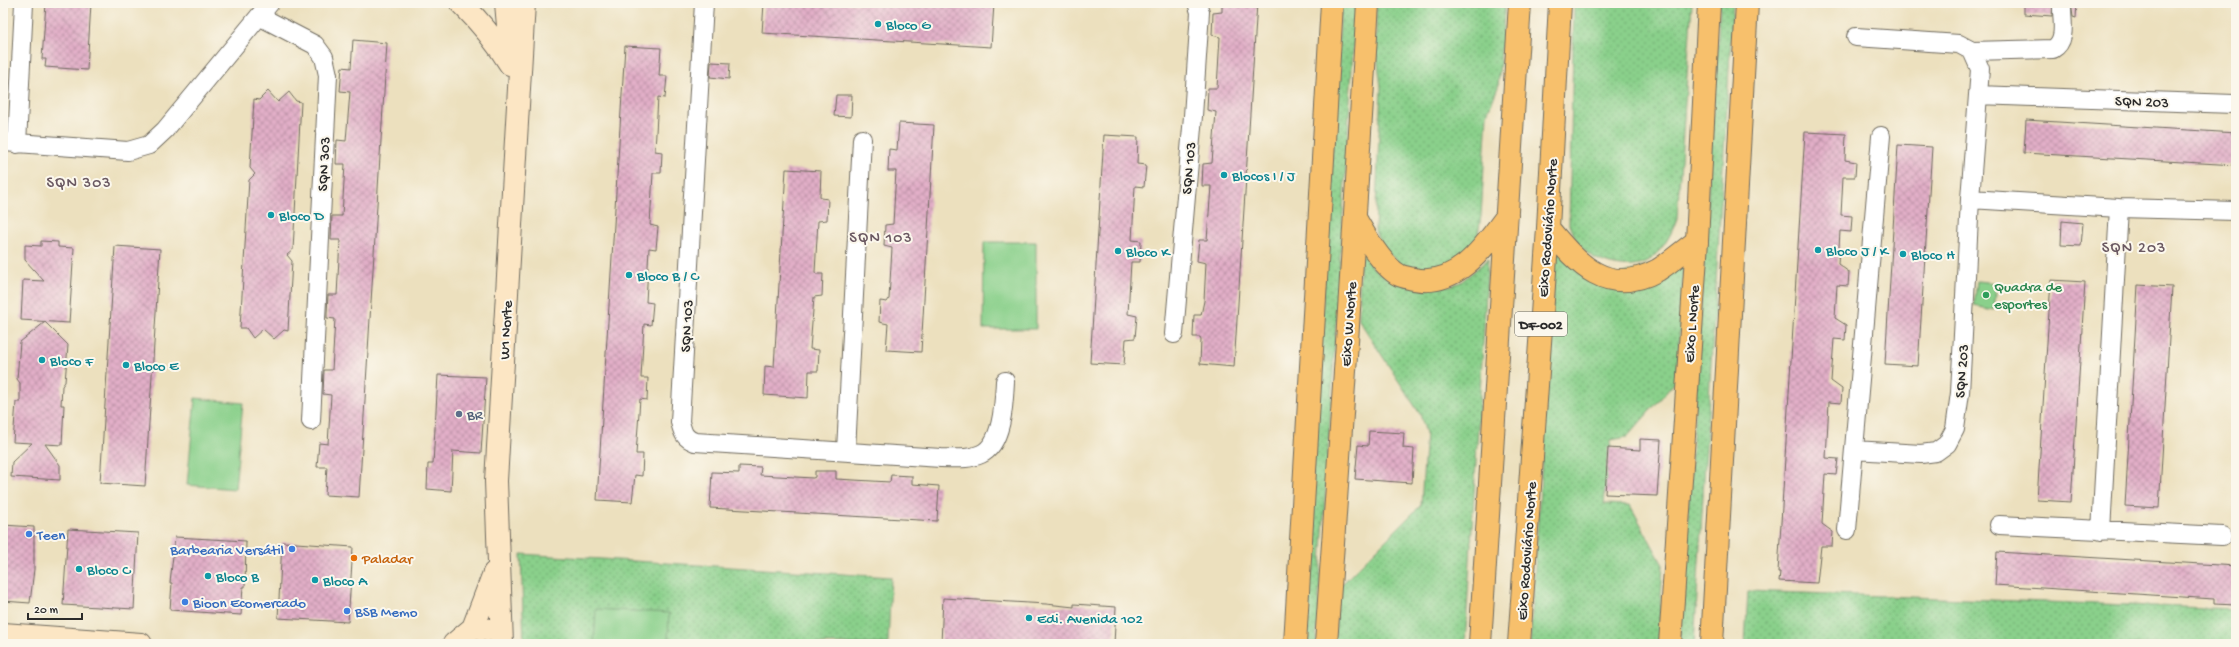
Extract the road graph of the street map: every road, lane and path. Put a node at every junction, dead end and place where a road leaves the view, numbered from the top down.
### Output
1 (24, 3) edge
2 (461, 3) edge
3 (506, 3) edge
4 (524, 3) edge
5 (704, 3) edge
6 (1197, 3) edge
7 (1332, 3) edge
8 (1368, 3) edge
9 (1520, 3) edge
10 (1560, 3) edge
11 (1709, 3) edge
12 (1747, 3) edge
13 (2062, 8) dead end
14 (264, 10) edge
15 (1856, 37) dead end
16 (1972, 51) junction
17 (511, 66) junction
18 (1978, 94) junction
19 (519, 98) junction
20 (2234, 104) dead end
21 (1881, 136) dead end
22 (862, 139) dead end
23 (10, 143) edge
24 (1970, 199) junction
25 (2119, 208) junction
26 (2236, 211) edge
27 (1507, 216) junction
28 (1355, 218) junction
29 (1548, 228) junction
30 (1697, 241) junction
31 (1174, 334) dead end
32 (1005, 381) dead end
33 (311, 421) dead end
34 (1854, 450) junction
35 (846, 451) junction
36 (1999, 524) dead end
37 (1847, 530) dead end
38 (2101, 531) junction
39 (2222, 536) dead end
40 (498, 562) junction
41 (473, 628) junction
42 (3, 634) edge
43 (501, 640) edge
44 (452, 643) edge
45 (141, 644) edge
46 (1295, 644) edge
47 (1326, 644) edge
48 (1480, 644) edge
49 (1519, 644) edge
50 (1670, 644) edge
51 (1712, 644) edge

1 - 23 street, SQN 303
2 - 17 street
3 - 17 street, W1 Norte
4 - 19 street, W1 Norte
5 - 35 street, SQN 103
6 - 31 street, SQN 103
7 - 46 main road
8 - 28 main road, Eixo W Norte
9 - 27 main road, DF-002
10 - 29 main road, Eixo Rodoviário Norte / DF-002
11 - 30 main road, Eixo L Norte
12 - 51 main road
13 - 16 street
14 - 23 street, SQN 303
14 - 33 street, SQN 303
15 - 16 street
16 - 18 street, SQN 203
17 - 19 street, W1 Norte
18 - 20 street, SQN 203
18 - 24 street, SQN 203
19 - 40 street, W1 Norte
21 - 34 street
22 - 35 street
24 - 25 street
24 - 34 street, SQN 203
25 - 26 street
25 - 38 street
27 - 28 main road
27 - 48 main road, DF-002
28 - 47 main road, Eixo W Norte
29 - 30 main road
29 - 49 main road, Eixo Rodoviário Norte / DF-002
30 - 50 main road, Eixo L Norte
32 - 35 street, SQN 103
34 - 37 street
36 - 38 street
38 - 39 street
40 - 41 street, W1 Norte
40 - 43 street, W1 Norte
41 - 43 street
41 - 44 street
42 - 45 street

